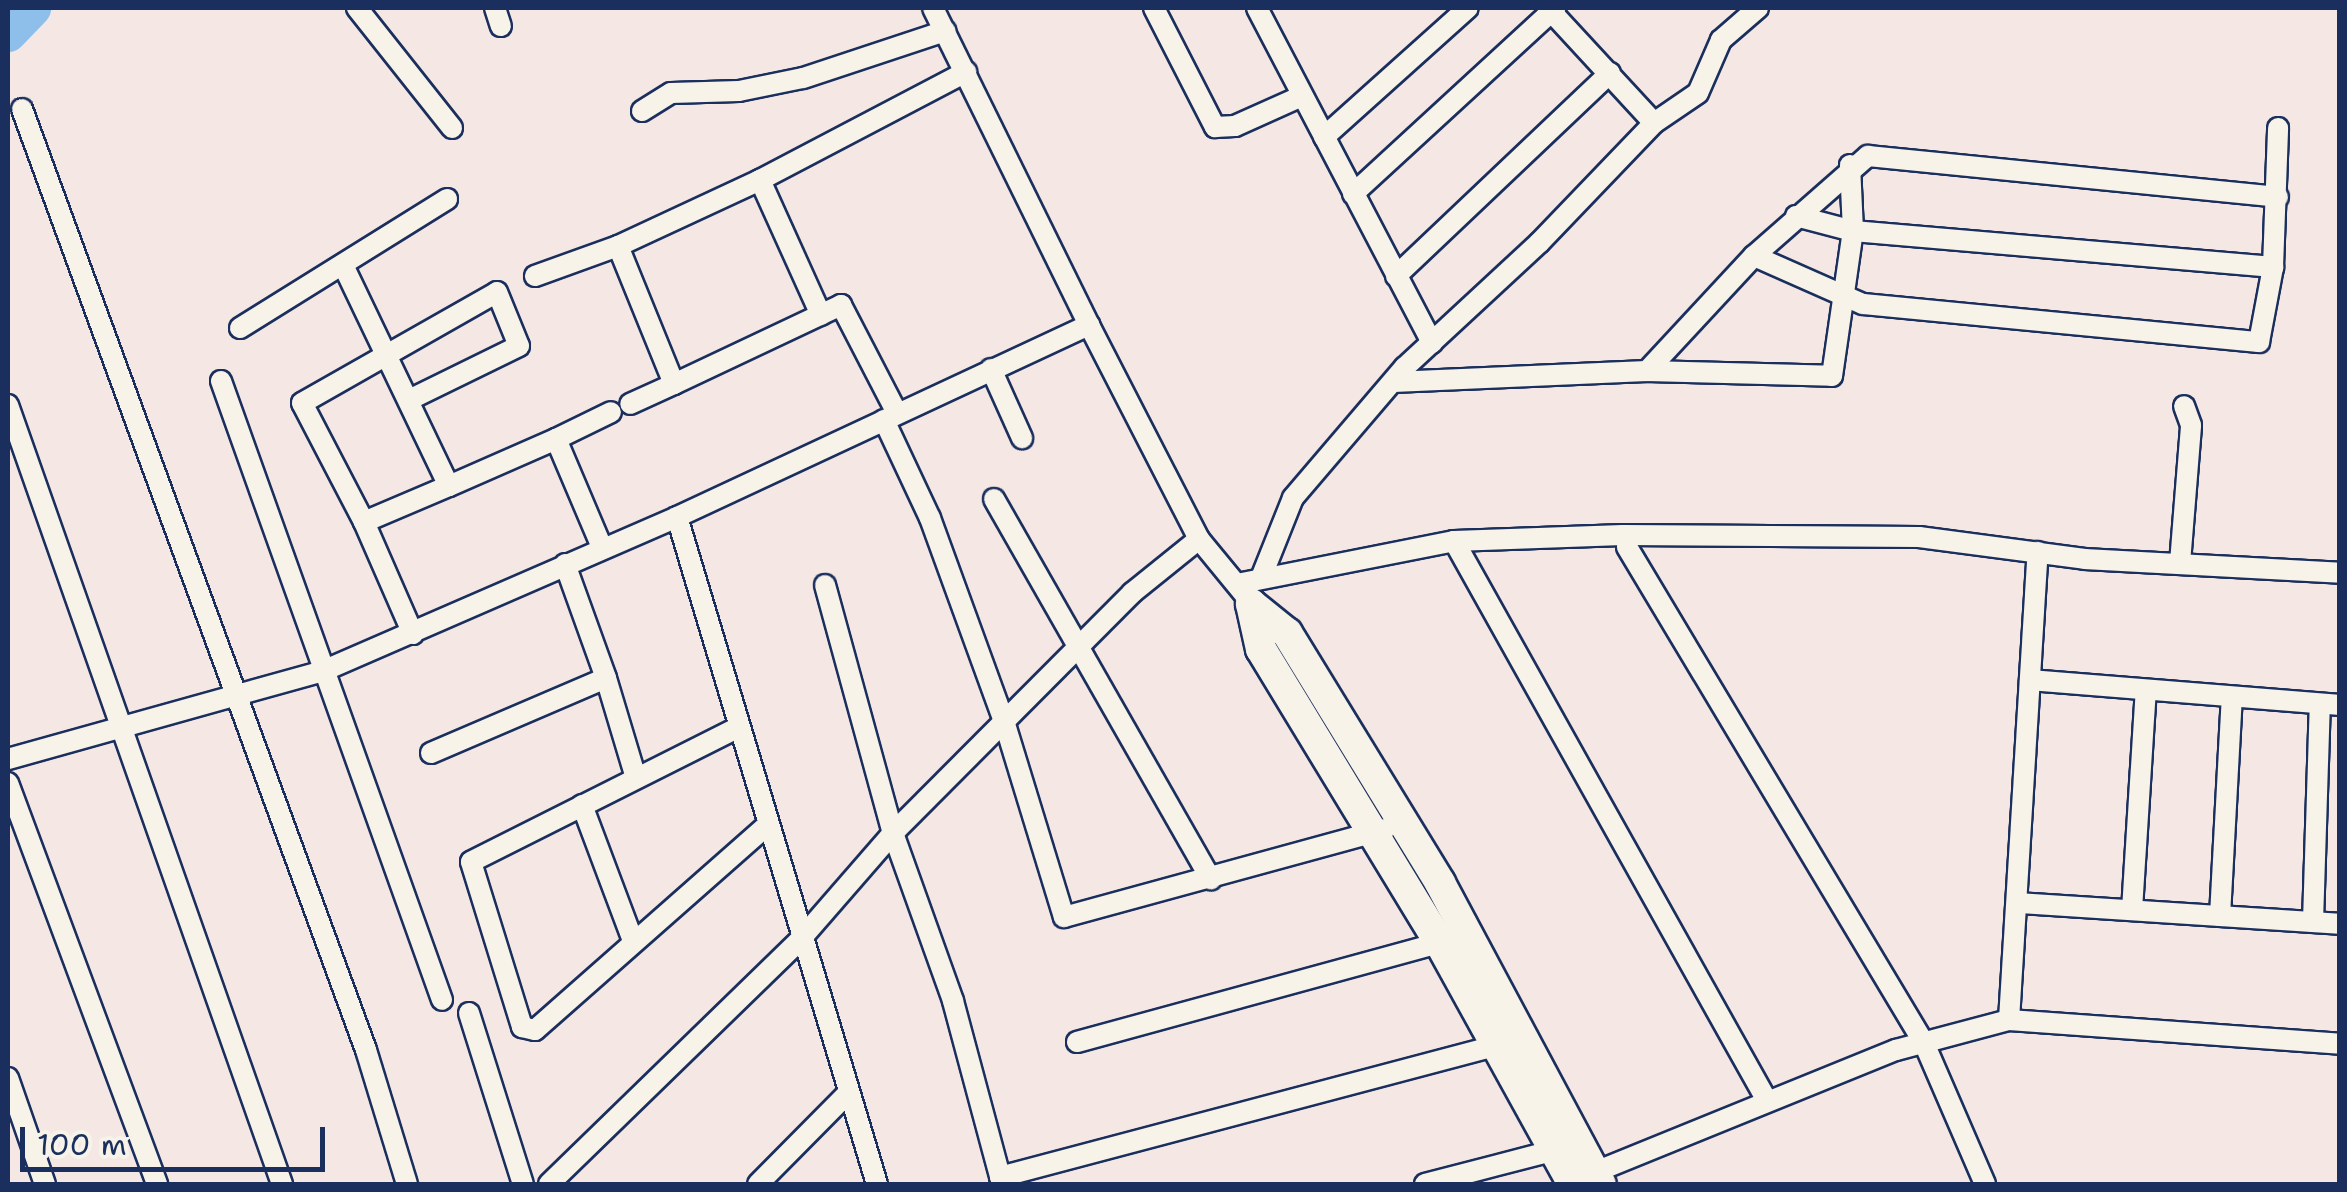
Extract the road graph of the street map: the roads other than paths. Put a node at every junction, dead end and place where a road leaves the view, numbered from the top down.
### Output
1 (357, 8) edge
2 (934, 8) edge
3 (1154, 8) edge
4 (1257, 8) edge
5 (1468, 8) edge
6 (1552, 8) edge
7 (1758, 8) edge
8 (944, 31) junction
9 (966, 72) junction
10 (1610, 73) junction
11 (1302, 96) junction
12 (22, 109) dead end
13 (642, 110) dead end
14 (1654, 123) junction
15 (452, 128) dead end
16 (2278, 128) dead end
17 (1324, 137) junction
18 (1850, 165) junction
19 (760, 180) junction
20 (1354, 194) junction
21 (2278, 197) junction
22 (448, 200) dead end
23 (1796, 216) junction
24 (1853, 231) junction
25 (618, 246) junction
26 (1754, 256) junction
27 (343, 266) junction
28 (2273, 266) junction
29 (535, 276) dead end
30 (1396, 276) junction
31 (1842, 295) junction
32 (821, 316) junction
33 (1089, 325) junction
34 (240, 328) dead end
35 (1432, 343) junction
36 (388, 353) junction
37 (992, 369) junction
38 (1647, 371) junction
39 (221, 381) dead end
40 (1393, 382) junction
41 (674, 384) junction
42 (409, 400) junction
43 (8, 404) edge
44 (2184, 406) dead end
45 (891, 417) junction
46 (1022, 438) dead end
47 (556, 439) junction
48 (449, 486) junction
49 (994, 499) dead end
50 (676, 517) junction
51 (364, 522) junction
52 (1200, 539) junction
53 (1454, 542) junction
54 (601, 545) junction
55 (1627, 547) dead end
56 (2038, 552) junction
57 (2180, 563) junction
58 (565, 564) junction
59 (2340, 573) edge
60 (825, 585) dead end
61 (1250, 589) junction
62 (413, 634) junction
63 (1077, 652) junction
64 (323, 671) junction
65 (606, 678) junction
66 (2030, 680) junction
67 (2146, 690) junction
68 (232, 693) junction
69 (2232, 697) junction
70 (2330, 704) edge
71 (1004, 721) junction
72 (118, 726) junction
73 (739, 728) junction
74 (431, 753) dead end
75 (8, 759) edge
76 (636, 778) junction
77 (8, 783) edge
78 (582, 805) junction
79 (766, 826) junction
80 (1388, 827) junction
81 (893, 833) junction
82 (1210, 880) junction
83 (2019, 904) junction
84 (2132, 910) junction
85 (2220, 916) junction
86 (2312, 922) junction
87 (2340, 924) edge
88 (632, 938) junction
89 (1454, 939) junction
90 (800, 940) junction
91 (442, 1000) dead end
92 (469, 1013) dead end
93 (2009, 1020) junction
94 (1077, 1042) dead end
95 (1509, 1042) junction
96 (1924, 1042) junction
97 (2340, 1044) edge
98 (8, 1078) edge
99 (847, 1094) junction
100 (1766, 1098) junction
101 (1569, 1145) junction
102 (1001, 1181) edge
103 (1586, 1181) edge
104 (44, 1184) edge
105 (157, 1184) edge
106 (282, 1184) edge
107 (407, 1184) edge
108 (523, 1184) edge
109 (549, 1184) edge
110 (758, 1184) edge
111 (878, 1184) edge
112 (1425, 1184) edge
113 (1985, 1184) edge

1 - 15 street
2 - 8 street
3 - 11 street
4 - 11 street
5 - 17 street
6 - 10 street
6 - 20 street
7 - 14 street
8 - 9 street
8 - 13 street
9 - 19 street
9 - 33 street
10 - 14 street
10 - 30 street
11 - 17 street
12 - 68 street
14 - 35 street
16 - 21 street
17 - 20 street
18 - 21 street
18 - 23 street
18 - 24 street
19 - 25 street
19 - 32 street
20 - 30 street
21 - 28 street
22 - 27 street
23 - 24 street
23 - 26 street
24 - 28 street
24 - 31 street
25 - 29 street
25 - 41 street
26 - 31 street
26 - 38 street
27 - 34 street
27 - 36 street
28 - 31 street
30 - 35 street
31 - 38 street
32 - 41 street
32 - 45 street
33 - 37 street
33 - 52 street
35 - 40 street
36 - 42 street
36 - 42 street
36 - 51 street
37 - 45 street
37 - 46 street
38 - 40 street
39 - 64 street
40 - 61 street
41 - 47 street
42 - 48 street
43 - 72 street
44 - 57 street
45 - 50 street
45 - 71 street
47 - 48 street
47 - 54 street
48 - 51 street
49 - 63 street
50 - 54 street
50 - 73 street
51 - 62 street
52 - 61 street
52 - 63 street
53 - 56 street
53 - 61 street
53 - 100 street
54 - 58 street
55 - 96 street
56 - 57 street
56 - 66 street
57 - 59 street
58 - 62 street
58 - 65 street
60 - 81 street
61 - 80 street
62 - 64 street
63 - 71 street
63 - 82 street
64 - 68 street
64 - 91 street
65 - 74 street
65 - 76 street
66 - 67 street
66 - 83 street
67 - 69 street
67 - 84 street
68 - 72 street
68 - 107 street
69 - 70 street
69 - 85 street
70 - 86 street
71 - 81 street
71 - 82 street
72 - 75 street
72 - 106 street
73 - 76 street
73 - 79 street
76 - 78 street
77 - 105 street
78 - 88 street
78 - 88 street
79 - 88 street
79 - 90 street
80 - 82 street
80 - 89 street
81 - 90 street
81 - 102 street
83 - 84 street
83 - 93 street
84 - 85 street
85 - 86 street
86 - 87 street
89 - 94 street
89 - 95 street
90 - 99 street
90 - 109 street
92 - 108 street
93 - 96 street
93 - 97 street
95 - 101 street
95 - 102 street
96 - 100 street
96 - 113 street
98 - 104 street
99 - 110 street
99 - 111 street
100 - 103 street
101 - 103 street
101 - 112 street

